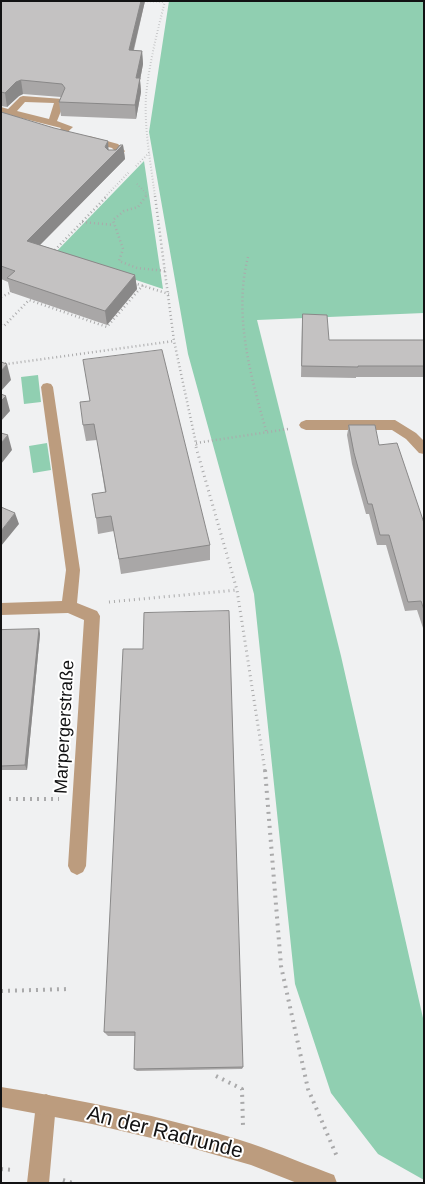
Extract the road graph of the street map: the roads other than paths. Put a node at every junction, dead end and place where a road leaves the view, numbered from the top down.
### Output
1 (6, 111) edge
2 (52, 123) junction
3 (113, 160) edge
4 (47, 387) dead end
5 (306, 425) road end
6 (424, 449) edge
7 (69, 606) junction
8 (1, 609) edge
9 (77, 866) dead end
10 (1, 1097) edge
11 (46, 1104) junction
12 (38, 1183) edge
13 (326, 1183) edge

1 - 2 street
1 - 2 street
2 - 3 street
4 - 7 street
5 - 6 street
7 - 8 street, Marpergerstraße
7 - 9 street, Marpergerstraße
10 - 11 street, An der Radrunde
11 - 12 street
11 - 13 street, An der Radrunde

